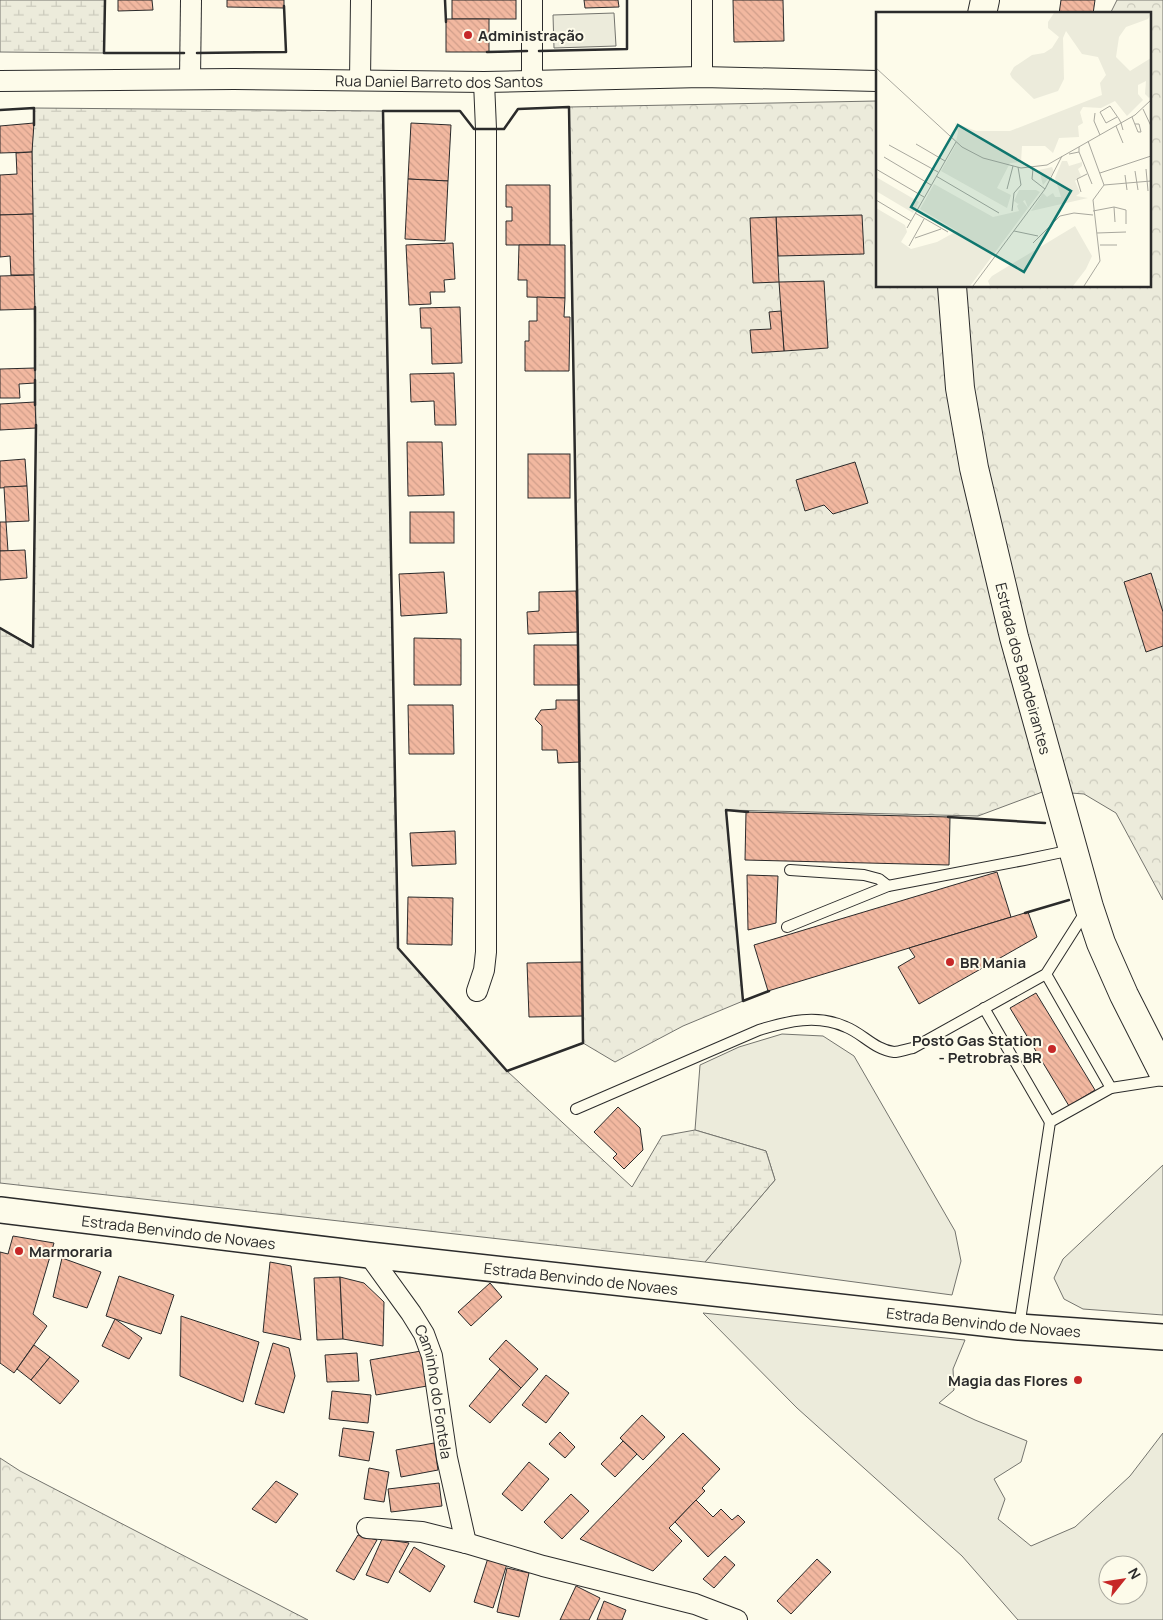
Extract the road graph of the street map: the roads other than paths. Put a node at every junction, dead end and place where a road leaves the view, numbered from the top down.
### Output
1 (191, 0) edge
2 (361, 0) edge
3 (532, 0) edge
4 (702, 0) edge
5 (702, 77) junction
6 (190, 79) junction
7 (360, 80) junction
8 (0, 81) edge
9 (532, 81) junction
10 (876, 81) edge
11 (484, 82) junction
12 (952, 288) edge
13 (1072, 850) junction
14 (790, 870) dead end
15 (888, 886) junction
16 (1089, 907) junction
17 (787, 927) dead end
18 (1046, 974) junction
19 (477, 991) dead end
20 (984, 1008) junction
21 (1155, 1046) edge
22 (1163, 1072) edge
23 (1163, 1080) edge
24 (1111, 1088) junction
25 (576, 1109) dead end
26 (1050, 1122) junction
27 (0, 1210) edge
28 (369, 1255) junction
29 (1019, 1327) junction
30 (1163, 1336) edge
31 (367, 1528) dead end
32 (466, 1543) junction
33 (737, 1620) edge

1 - 6 street
2 - 7 street
3 - 9 street
4 - 5 street
5 - 9 street, Rua Daniel Barreto dos Santos
5 - 10 street, Rua Daniel Barreto dos Santos
6 - 7 street, Rua Daniel Barreto dos Santos
6 - 8 street, Rua Daniel Barreto dos Santos
7 - 11 street, Rua Daniel Barreto dos Santos
9 - 11 street, Rua Daniel Barreto dos Santos
11 - 19 street
12 - 13 main road, Estrada dos Bandeirantes
13 - 15 lane
13 - 16 main road, Estrada dos Bandeirantes
14 - 15 lane
15 - 17 lane
16 - 18 lane
16 - 21 main road, Estrada dos Bandeirantes
18 - 20 lane
18 - 24 lane
20 - 25 lane
20 - 26 lane
21 - 22 main road, Estrada dos Bandeirantes
23 - 24 lane
24 - 26 lane
26 - 29 lane
27 - 28 street, Estrada Benvindo de Novaes
28 - 29 street, Estrada Benvindo de Novaes
28 - 32 street, Caminho do Fontela
29 - 30 street, Estrada Benvindo de Novaes
31 - 32 street
32 - 33 street

